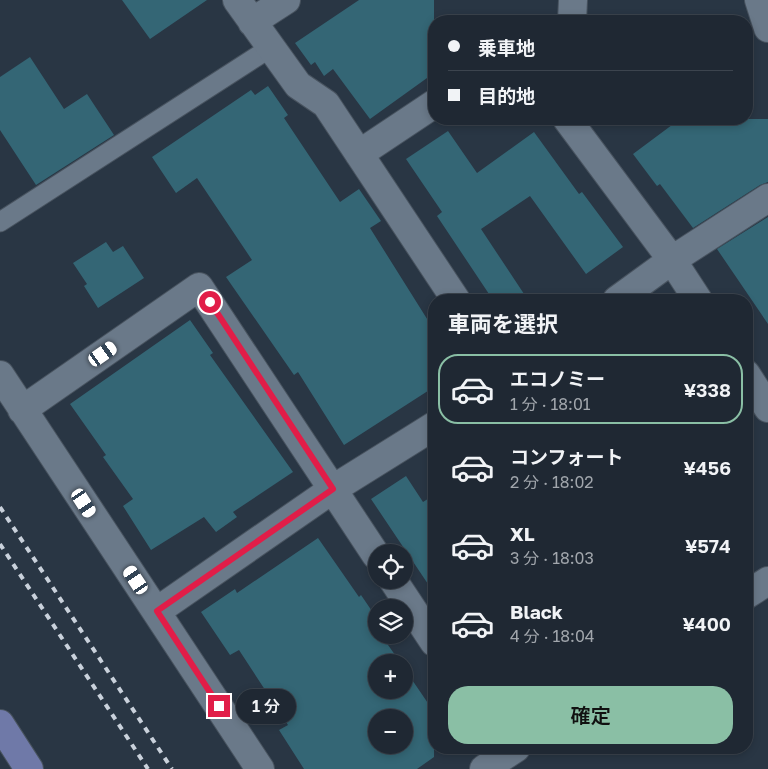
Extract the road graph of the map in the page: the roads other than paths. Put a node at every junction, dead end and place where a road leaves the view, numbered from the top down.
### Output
1 (236, 0) edge
2 (286, 0) edge
3 (573, 0) edge
4 (759, 0) edge
5 (572, 15) edge
6 (252, 22) junction
7 (768, 28) edge
8 (270, 48) junction
9 (428, 108) edge
10 (571, 125) edge
11 (360, 154) junction
12 (768, 198) edge
13 (0, 222) edge
14 (672, 260) junction
15 (452, 294) edge
16 (625, 294) edge
17 (694, 294) edge
18 (0, 374) edge
19 (753, 385) edge
20 (768, 408) edge
21 (22, 410) junction
22 (428, 430) edge
23 (333, 489) junction
24 (369, 544) edge
25 (768, 581) edge
26 (399, 589) edge
27 (753, 591) edge
28 (157, 611) junction
29 (428, 633) edge
30 (0, 724) edge
31 (504, 754) edge
32 (29, 769) edge
33 (260, 769) edge
34 (484, 769) edge

1 - 6 street
2 - 6 street
3 - 5 street
4 - 7 street
6 - 8 street
8 - 11 street
8 - 13 lane
9 - 11 street
10 - 14 street
11 - 15 street
12 - 14 street
14 - 16 street
14 - 17 street
18 - 21 street
19 - 20 street
21 - 23 street
21 - 28 street
22 - 23 street
23 - 24 street
23 - 28 street
25 - 27 street
26 - 29 street
28 - 33 street
30 - 32 street
31 - 34 street

